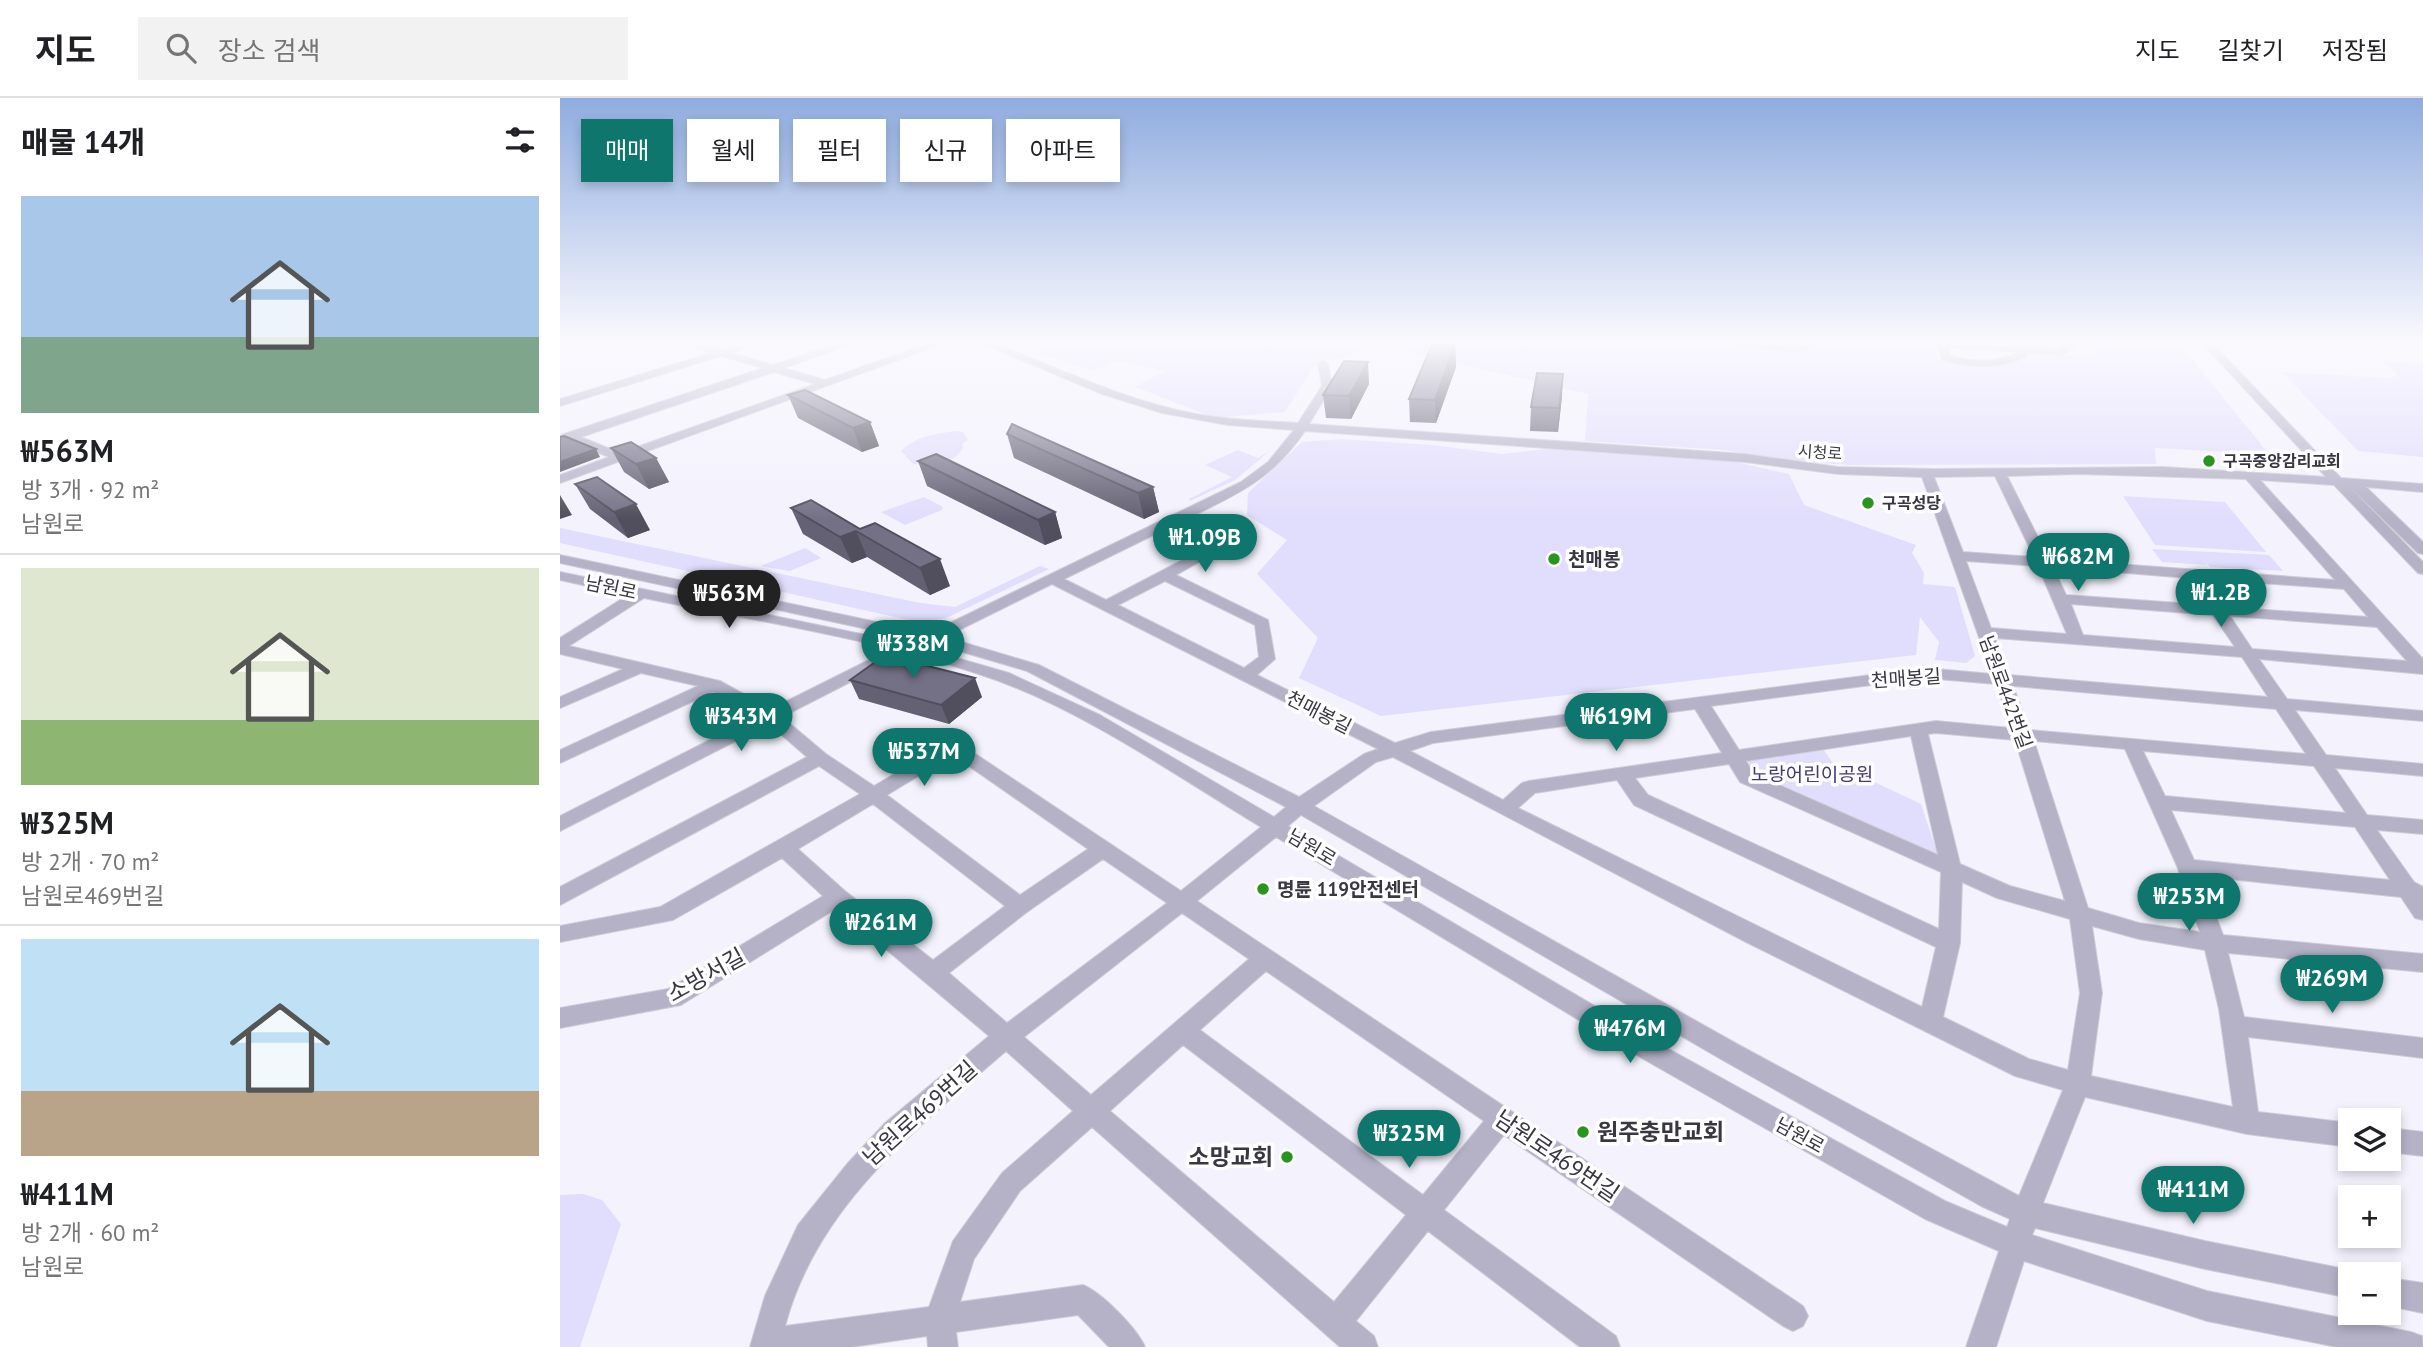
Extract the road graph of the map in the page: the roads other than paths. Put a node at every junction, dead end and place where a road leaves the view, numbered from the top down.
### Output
1 (669, 402) edge
2 (773, 402) edge
3 (1143, 402) edge
4 (1317, 402) edge
5 (2262, 402) edge
6 (2273, 402) edge
7 (1302, 427) junction
8 (563, 437) edge
9 (619, 457) junction
10 (1926, 471) junction
11 (1999, 471) junction
12 (2251, 477) junction
13 (560, 479) edge
14 (2337, 482) junction
15 (2354, 483) junction
16 (2423, 488) edge
17 (1179, 517) junction
18 (2423, 550) edge
19 (1956, 556) junction
20 (560, 559) edge
21 (2043, 563) junction
22 (2423, 570) edge
23 (2192, 572) junction
24 (1165, 575) junction
25 (560, 576) edge
26 (1053, 579) junction
27 (2348, 585) junction
28 (641, 593) junction
29 (2061, 599) junction
30 (1107, 605) junction
31 (2216, 610) junction
32 (2383, 623) junction
33 (1984, 632) junction
34 (931, 638) junction
35 (2077, 639) junction
36 (560, 647) edge
37 (905, 648) junction
38 (2244, 651) junction
39 (640, 667) junction
40 (2422, 668) edge
41 (1245, 676) junction
42 (2002, 679) junction
43 (714, 685) junction
44 (1699, 701) junction
45 (560, 703) edge
46 (2281, 703) junction
47 (2423, 716) edge
48 (771, 717) junction
49 (1918, 730) junction
50 (2022, 733) junction
51 (2131, 744) junction
52 (1392, 749) junction
53 (560, 757) edge
54 (1734, 757) junction
55 (820, 758) junction
56 (2319, 761) junction
57 (2423, 771) edge
58 (1622, 773) junction
59 (874, 795) junction
60 (2157, 802) junction
61 (1300, 806) junction
62 (1505, 809) junction
63 (2361, 821) junction
64 (560, 824) edge
65 (1276, 825) junction
66 (2423, 827) edge
67 (784, 848) junction
68 (1101, 849) junction
69 (2188, 867) junction
70 (1950, 869) junction
71 (2415, 890) edge
72 (560, 897) edge
73 (838, 897) junction
74 (1181, 903) junction
75 (1020, 906) junction
76 (2423, 912) edge
77 (2080, 916) junction
78 (560, 934) edge
79 (1949, 943) junction
80 (2215, 943) junction
81 (1266, 957) junction
82 (2423, 963) edge
83 (933, 973) junction
84 (560, 1018) edge
85 (1930, 1022) junction
86 (2235, 1026) junction
87 (1183, 1031) junction
88 (1006, 1037) junction
89 (2423, 1048) edge
90 (2078, 1084) junction
91 (1091, 1112) junction
92 (1502, 1118) junction
93 (2247, 1122) junction
94 (2338, 1133) edge
95 (2401, 1141) edge
96 (2423, 1144) edge
97 (1425, 1212) junction
98 (2026, 1212) junction
99 (2015, 1244) junction
100 (2338, 1282) edge
101 (2401, 1294) edge
102 (2423, 1297) edge
103 (1793, 1316) dead end
104 (1336, 1323) junction
105 (941, 1333) edge
106 (765, 1345) edge
107 (1130, 1347) edge
108 (1363, 1347) edge
109 (1605, 1347) edge
110 (1980, 1347) edge
111 (2411, 1347) edge

1 - 8 street
2 - 9 street
3 - 7 street, 시청로
4 - 7 street
5 - 14 street
6 - 15 street
7 - 10 street, 시청로
7 - 17 street
8 - 9 street
9 - 13 street
10 - 11 street, 시청로
10 - 19 street, 남원로442번길
11 - 12 street, 시청로
11 - 21 street
12 - 14 street, 시청로
12 - 27 street
14 - 15 street, 시청로
14 - 22 street
15 - 16 street, 시청로
15 - 18 street
17 - 24 street
17 - 26 street
19 - 21 street
19 - 33 street, 남원로442번길
20 - 34 street, 남원로
21 - 23 street
21 - 29 street
23 - 27 street
23 - 31 street
24 - 30 street
24 - 41 street
25 - 28 street, 남원로
26 - 30 street, 천매봉길
26 - 34 street
27 - 32 street
28 - 36 street
28 - 37 street, 남원로
29 - 31 street
29 - 35 street
30 - 41 street, 천매봉길
31 - 32 street
31 - 38 street
32 - 40 street
33 - 35 street
33 - 42 street, 남원로442번길
34 - 37 street
34 - 61 street, 남원로
35 - 38 street
36 - 39 street
37 - 48 street
37 - 65 street, 남원로
38 - 40 street
38 - 46 street
39 - 43 street
39 - 45 street
41 - 52 street, 천매봉길
42 - 44 street, 천매봉길
42 - 46 street, 천매봉길
42 - 50 street, 남원로442번길
43 - 48 street
43 - 53 street
44 - 52 street, 천매봉길
44 - 54 street
46 - 47 street, 천매봉길
46 - 56 street
48 - 55 street
48 - 64 street
49 - 50 street
49 - 54 street
49 - 70 street
50 - 51 street
50 - 77 street, 남원로442번길
51 - 56 street
51 - 60 street
52 - 61 street, 천매봉길
52 - 62 street, 천매봉길
54 - 58 street
54 - 70 street
55 - 59 street
55 - 72 street
56 - 57 street
56 - 63 street
58 - 62 street
58 - 79 street
59 - 67 street
59 - 68 street, 남원로469번길
59 - 75 street
60 - 63 street
60 - 69 street
61 - 65 street, 남원로469번길
61 - 98 street, 남원로
62 - 85 street, 천매봉길
63 - 66 street
63 - 71 street
65 - 74 street, 남원로469번길
65 - 99 street, 남원로
67 - 73 street
67 - 78 street
68 - 74 street, 남원로469번길
68 - 75 street
69 - 71 street
69 - 80 street
70 - 77 street
70 - 79 street
71 - 76 street
73 - 83 street
73 - 84 street, 소방서길
74 - 81 street, 남원로469번길
74 - 88 street, 남원로469번길
75 - 83 street
77 - 80 street
77 - 90 street, 남원로442번길
79 - 85 street
80 - 82 street
80 - 86 street
81 - 87 street
81 - 92 street, 남원로469번길
83 - 88 street
85 - 90 street, 천매봉길
86 - 89 street
86 - 93 street
87 - 91 street
87 - 97 street
88 - 91 street
88 - 106 street, 남원로469번길
90 - 93 street, 천매봉길
90 - 98 street, 남원로442번길
91 - 104 street
91 - 105 street
92 - 97 street
92 - 103 street, 남원로469번길
93 - 94 street, 천매봉길
95 - 96 street
97 - 104 street
97 - 109 street
98 - 99 street, 남원로442번길
98 - 100 street, 남원로
99 - 110 street
99 - 111 street, 남원로
101 - 102 street
104 - 108 street
105 - 106 street, 남원로469번길
105 - 107 street, 남원로469번길

